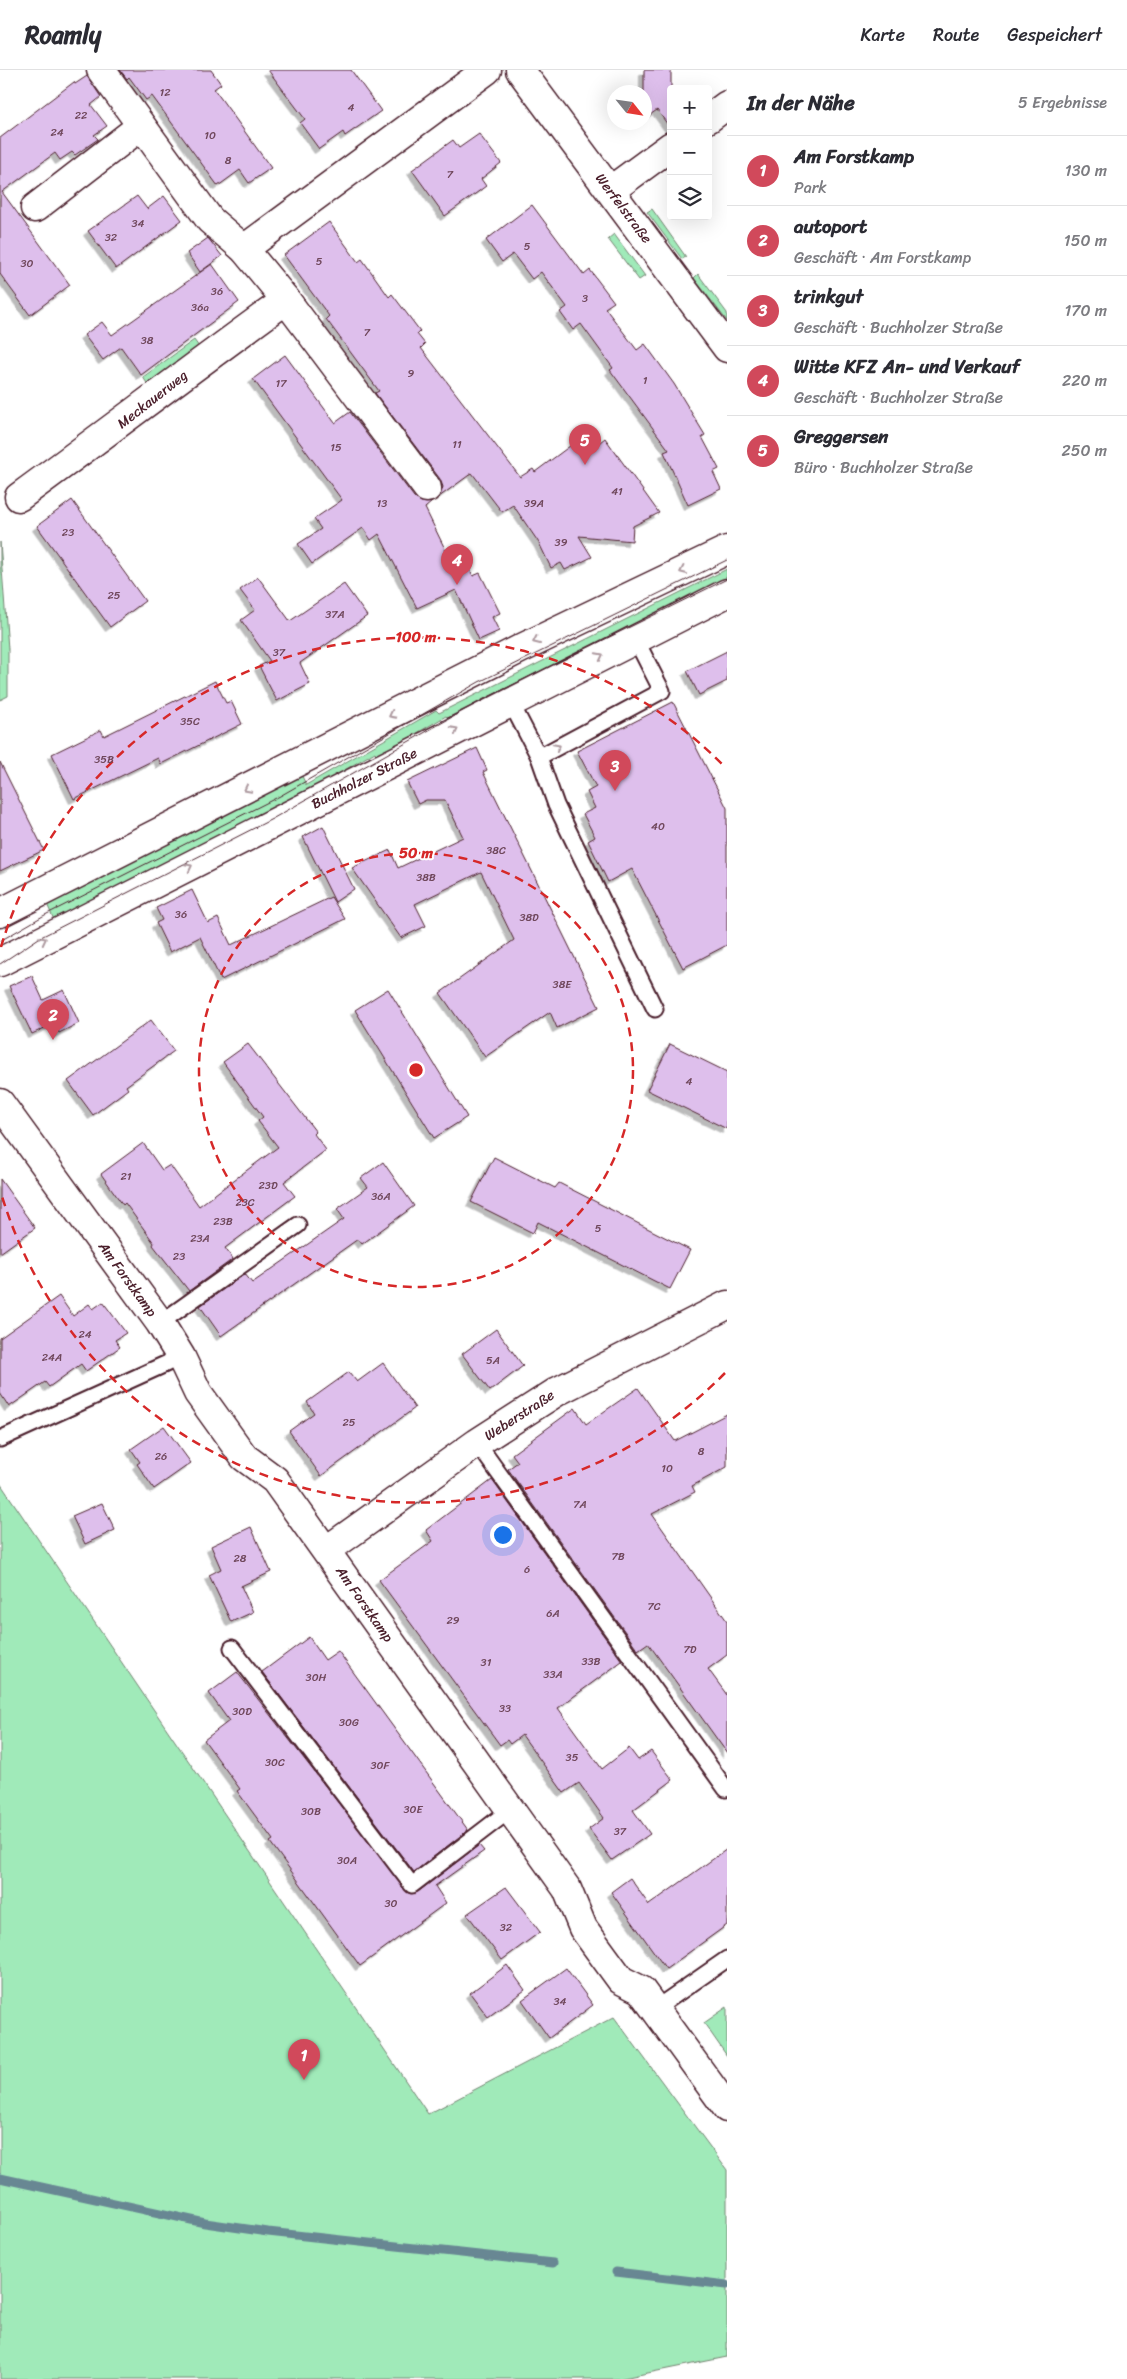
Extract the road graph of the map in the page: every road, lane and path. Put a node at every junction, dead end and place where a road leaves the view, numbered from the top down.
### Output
1 (101, 70) edge
2 (487, 70) edge
3 (520, 70) edge
4 (727, 105) edge
5 (712, 115) edge
6 (142, 126) junction
7 (667, 149) edge
8 (610, 190) junction
9 (36, 208) dead end
10 (244, 249) junction
11 (286, 300) junction
12 (727, 348) edge
13 (427, 488) dead end
14 (19, 497) dead end
15 (727, 550) edge
16 (727, 593) edge
17 (635, 638) junction
18 (510, 701) junction
19 (539, 757) junction
20 (0, 913) edge
21 (0, 962) edge
22 (655, 1008) dead end
23 (0, 1103) edge
24 (298, 1225) dead end
25 (727, 1305) edge
26 (160, 1323) junction
27 (181, 1357) junction
28 (0, 1439) edge
29 (476, 1443) junction
30 (327, 1550) junction
31 (232, 1648) dead end
32 (726, 1789) edge
33 (510, 1810) junction
34 (727, 1959) edge
35 (655, 2009) junction
36 (727, 2108) edge

1 - 6 street
2 - 10 street
3 - 8 street, Werfelstraße
4 - 5 street
6 - 9 street
6 - 10 street
7 - 8 street
8 - 12 street, Werfelstraße
10 - 11 street
11 - 13 street
11 - 14 street, Meckauerweg
15 -> 20 street
16 - 17 street, Buchholzer Straße
18 -> 17 street, Buchholzer Straße
19 -> 17 lane
18 - 19 lane
21 -> 18 street, Buchholzer Straße
19 - 22 lane
23 - 26 street, Am Forstkamp
24 - 26 lane
25 - 29 street, Weberstraße
26 - 27 street, Am Forstkamp
27 - 28 lane
27 - 30 street, Am Forstkamp
29 - 30 street, Weberstraße
29 - 32 lane
30 - 33 street, Am Forstkamp
31 - 33 lane
33 - 35 street, Am Forstkamp
34 - 35 lane
35 - 36 street, Am Forstkamp

